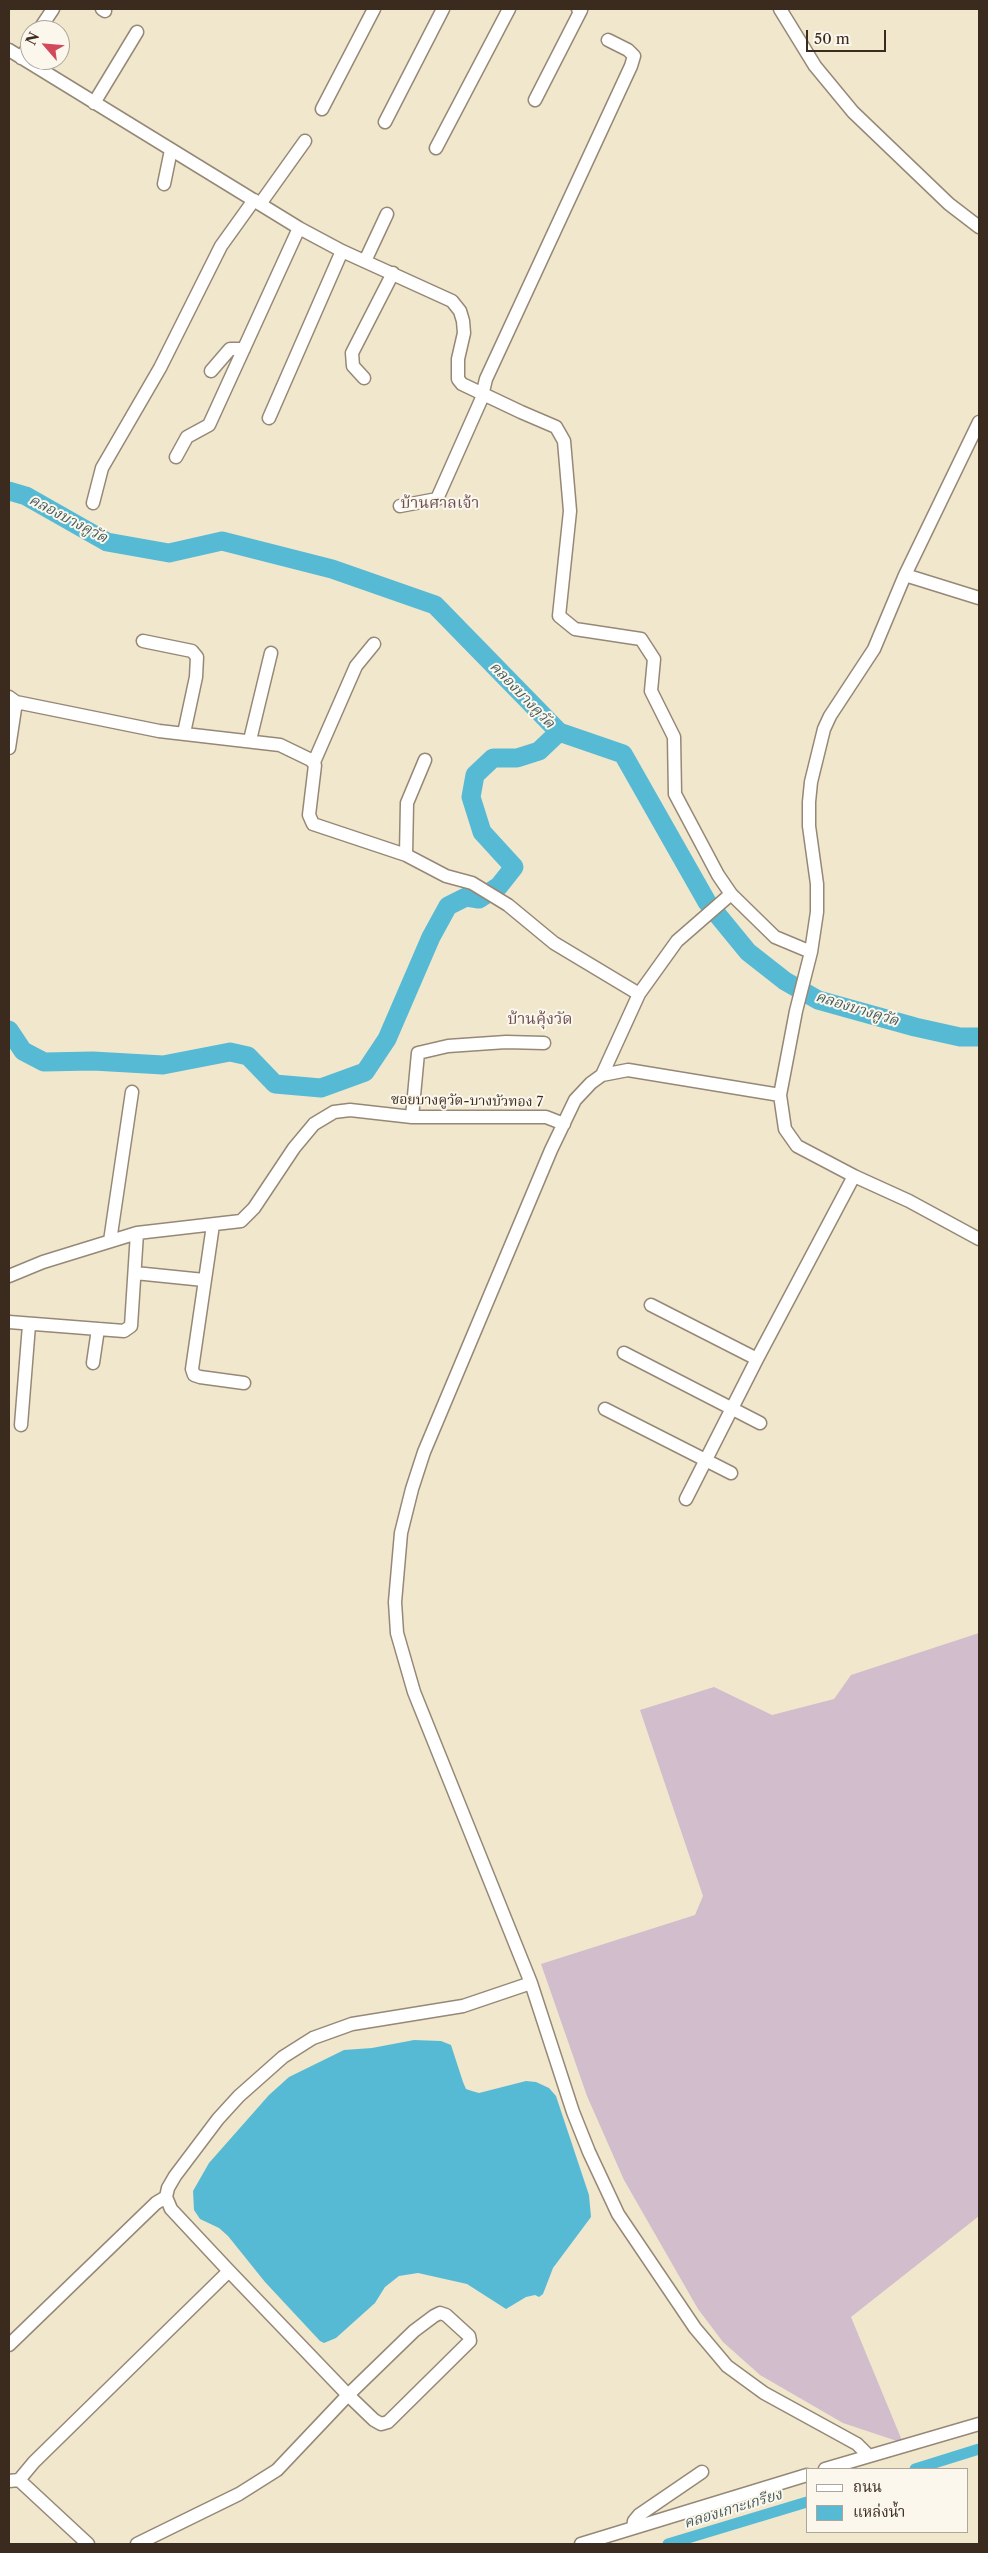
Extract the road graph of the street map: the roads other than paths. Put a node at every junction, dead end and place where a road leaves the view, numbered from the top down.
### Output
1 (54, 9) edge
2 (374, 9) edge
3 (443, 9) edge
4 (509, 9) edge
5 (580, 9) edge
6 (780, 9) edge
7 (46, 20) edge
8 (137, 32) dead end
9 (608, 40) dead end
10 (9, 50) edge
11 (20, 57) edge
12 (40, 70) edge
13 (535, 100) dead end
14 (94, 103) junction
15 (322, 109) dead end
16 (385, 122) dead end
17 (305, 141) dead end
18 (436, 148) dead end
19 (171, 150) junction
20 (164, 184) dead end
21 (257, 202) junction
22 (387, 214) dead end
23 (979, 227) edge
24 (300, 228) junction
25 (342, 250) junction
26 (365, 261) junction
27 (393, 273) junction
28 (244, 349) junction
29 (211, 372) dead end
30 (364, 378) dead end
31 (481, 394) junction
32 (269, 418) dead end
33 (979, 422) edge
34 (176, 457) dead end
35 (93, 503) dead end
36 (400, 506) dead end
37 (905, 575) junction
38 (979, 598) edge
39 (143, 641) dead end
40 (374, 644) dead end
41 (270, 653) dead end
42 (12, 700) edge
43 (10, 728) edge
44 (184, 733) junction
45 (250, 740) junction
46 (9, 748) edge
47 (425, 760) dead end
48 (314, 762) junction
49 (406, 855) junction
50 (728, 896) junction
51 (811, 952) junction
52 (639, 994) junction
53 (544, 1043) dead end
54 (602, 1075) junction
55 (132, 1092) dead end
56 (780, 1095) junction
57 (412, 1117) junction
58 (564, 1124) junction
59 (854, 1176) junction
60 (213, 1225) junction
61 (137, 1233) junction
62 (979, 1239) edge
63 (110, 1241) junction
64 (134, 1274) junction
65 (9, 1276) edge
66 (204, 1280) junction
67 (651, 1305) dead end
68 (9, 1322) edge
69 (28, 1325) junction
70 (98, 1329) junction
71 (624, 1353) dead end
72 (757, 1359) junction
73 (93, 1363) dead end
74 (244, 1383) dead end
75 (732, 1408) junction
76 (605, 1409) dead end
77 (760, 1423) dead end
78 (21, 1425) dead end
79 (705, 1460) junction
80 (731, 1473) dead end
81 (686, 1499) dead end
82 (531, 1983) junction
83 (166, 2197) junction
84 (229, 2271) junction
85 (9, 2344) edge
86 (348, 2395) junction
87 (979, 2424) edge
88 (868, 2456) junction
89 (828, 2468) edge
90 (702, 2472) dead end
91 (806, 2475) edge
92 (14, 2480) edge
93 (633, 2528) junction
94 (88, 2544) edge
95 (137, 2544) edge
96 (581, 2544) edge

1 - 7 street
2 - 15 street
3 - 16 street
4 - 18 street
5 - 13 street
6 - 23 street
8 - 14 street
9 - 31 street
10 - 11 street
12 - 14 street
14 - 19 street
17 - 21 street
19 - 20 street
19 - 21 street
21 - 24 street
21 - 35 street
22 - 26 street
24 - 25 street
24 - 28 street
25 - 26 street
25 - 32 street
26 - 27 street
27 - 30 street
27 - 31 street
28 - 29 street
28 - 34 street
31 - 36 street
31 - 50 street
33 - 37 street
37 - 38 street
37 - 51 street
39 - 44 street
40 - 48 street
41 - 45 street
42 - 43 street
42 - 44 street
43 - 46 street
44 - 45 street
45 - 48 street
47 - 49 street
48 - 49 street
49 - 52 street
50 - 51 street
50 - 52 street
51 - 56 street
52 - 54 street
53 - 57 street
54 - 56 street
54 - 58 street
55 - 63 street
56 - 59 street
57 - 58 street, ซอยบางคูวัด-บางบัวทอง 7
57 - 60 street, ซอยบางคูวัด-บางบัวทอง 7
58 - 82 street
59 - 62 street
59 - 72 street
60 - 61 street, ซอยบางคูวัด-บางบัวทอง 7
60 - 66 street
61 - 63 street, ซอยบางคูวัด-บางบัวทอง 7
61 - 64 street
63 - 65 street, ซอยบางคูวัด-บางบัวทอง 7
64 - 66 street
64 - 70 street
66 - 74 street
67 - 72 street
68 - 69 street
69 - 70 street
69 - 78 street
70 - 73 street
71 - 75 street
72 - 75 street
75 - 77 street
75 - 79 street
76 - 79 street
79 - 80 street
79 - 81 street
82 - 83 street
82 - 88 street
83 - 84 street
83 - 85 street
84 - 86 street
84 - 92 street
86 - 86 street
86 - 95 street
87 - 88 street
88 - 89 street
90 - 93 street
91 - 93 street
92 - 94 street
93 - 96 street

